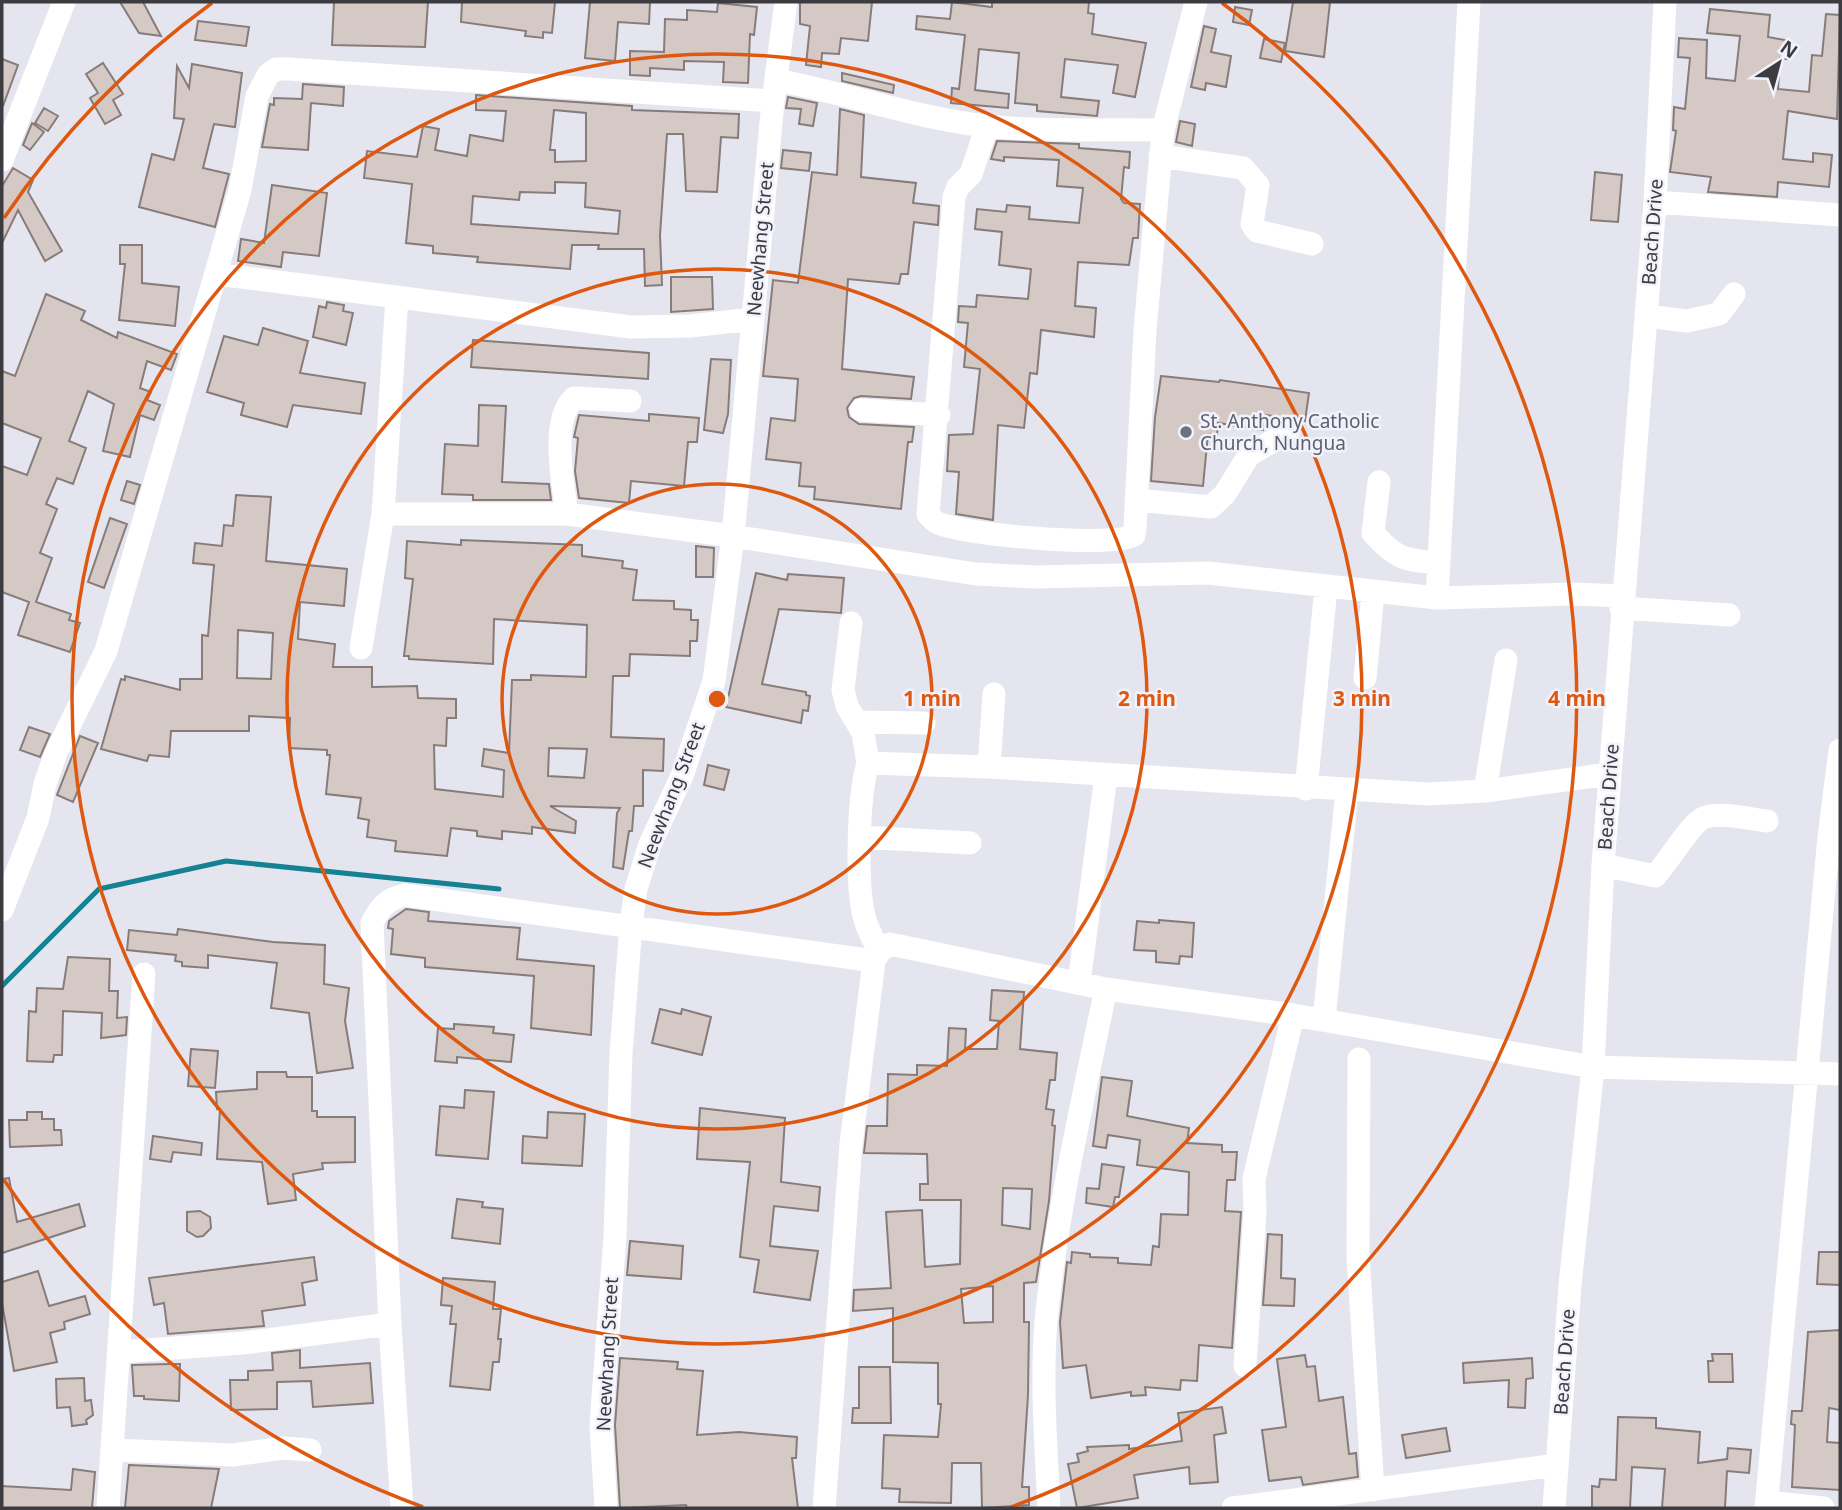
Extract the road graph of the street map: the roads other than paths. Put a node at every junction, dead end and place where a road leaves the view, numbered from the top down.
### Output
1 (64, 2) edge
2 (786, 2) edge
3 (1196, 2) edge
4 (1469, 2) edge
5 (1665, 2) edge
6 (775, 90) junction
7 (987, 126) junction
8 (1163, 130) junction
9 (1160, 156) junction
10 (2, 160) edge
11 (1656, 202) junction
12 (1840, 215) edge
13 (1312, 244) dead end
14 (217, 274) junction
15 (1734, 294) dead end
16 (397, 298) junction
17 (1646, 316) junction
18 (753, 319) junction
19 (630, 401) dead end
20 (860, 410) dead end
21 (939, 415) junction
22 (1288, 432) dead end
23 (1379, 482) dead end
24 (1136, 500) junction
25 (383, 514) junction
26 (567, 514) junction
27 (733, 536) junction
28 (1438, 563) junction
29 (1326, 588) junction
30 (1373, 592) junction
31 (1437, 598) junction
32 (1622, 602) junction
33 (1730, 615) dead end
34 (851, 623) dead end
35 (360, 648) dead end
36 (1506, 660) dead end
37 (1365, 678) dead end
38 (994, 694) dead end
39 (858, 722) junction
40 (924, 723) dead end
41 (1840, 750) edge
42 (868, 764) junction
43 (989, 766) junction
44 (1609, 774) junction
45 (1106, 775) junction
46 (1306, 789) junction
47 (1347, 790) junction
48 (1485, 791) junction
49 (1768, 821) dead end
50 (860, 837) junction
51 (970, 843) dead end
52 (1603, 865) junction
53 (2, 910) edge
54 (631, 925) junction
55 (877, 956) junction
56 (144, 974) dead end
57 (1079, 983) junction
58 (1106, 989) junction
59 (1293, 1015) junction
60 (1324, 1020) junction
61 (1359, 1059) dead end
62 (1593, 1068) junction
63 (1840, 1074) edge
64 (1807, 1075) junction
65 (390, 1324) junction
66 (120, 1352) junction
67 (1245, 1366) dead end
68 (113, 1450) junction
69 (310, 1450) dead end
70 (1557, 1465) junction
71 (1373, 1490) junction
72 (1767, 1505) edge
73 (108, 1508) edge
74 (402, 1508) edge
75 (606, 1508) edge
76 (824, 1508) edge
77 (1049, 1508) edge
78 (1233, 1508) edge
79 (1554, 1508) edge
80 (1823, 1508) edge

1 - 10 street
2 - 6 street, Neewhang Street
3 - 8 street
4 - 28 street
5 - 11 street, Beach Drive
6 - 7 street
6 - 14 street
6 - 18 street, Neewhang Street
7 - 8 street
7 - 21 street
8 - 9 street
9 - 13 street
9 - 24 street
11 - 12 street
11 - 17 street, Beach Drive
14 - 16 street
14 - 53 street
15 - 17 street
16 - 18 street
16 - 25 street
17 - 32 street, Beach Drive
18 - 27 street, Neewhang Street
19 - 26 street
20 - 21 street
21 - 24 street
22 - 24 street
23 - 28 street
25 - 26 street
25 - 35 street
26 - 27 street
27 - 29 street
27 - 54 street, Neewhang Street
28 - 31 street
29 - 30 street
29 - 46 street
30 - 31 street
30 - 37 street
31 - 32 street
32 - 33 street
32 - 44 street, Beach Drive
34 - 39 street
36 - 48 street
38 - 43 street
39 - 40 street
39 - 42 street
41 - 64 street
42 - 43 street
42 - 50 street
43 - 45 street
44 - 48 street
44 - 52 street, Beach Drive
45 - 46 street
45 - 57 street
46 - 47 street
47 - 48 street
47 - 60 street
49 - 52 street
50 - 51 street
50 - 55 street
52 - 62 street, Beach Drive
54 - 55 street
54 - 65 street
54 - 75 street, Neewhang Street
55 - 57 street
55 - 76 street
56 - 66 street
57 - 58 street
58 - 59 street
58 - 77 street
59 - 60 street
59 - 67 street
60 - 62 street
61 - 71 street
62 - 64 street
62 - 70 street, Beach Drive
63 - 64 street
64 - 72 street
65 - 66 street
65 - 74 street
66 - 68 street
68 - 69 street
68 - 73 street
70 - 71 street
70 - 79 street, Beach Drive
71 - 78 street
72 - 80 street

